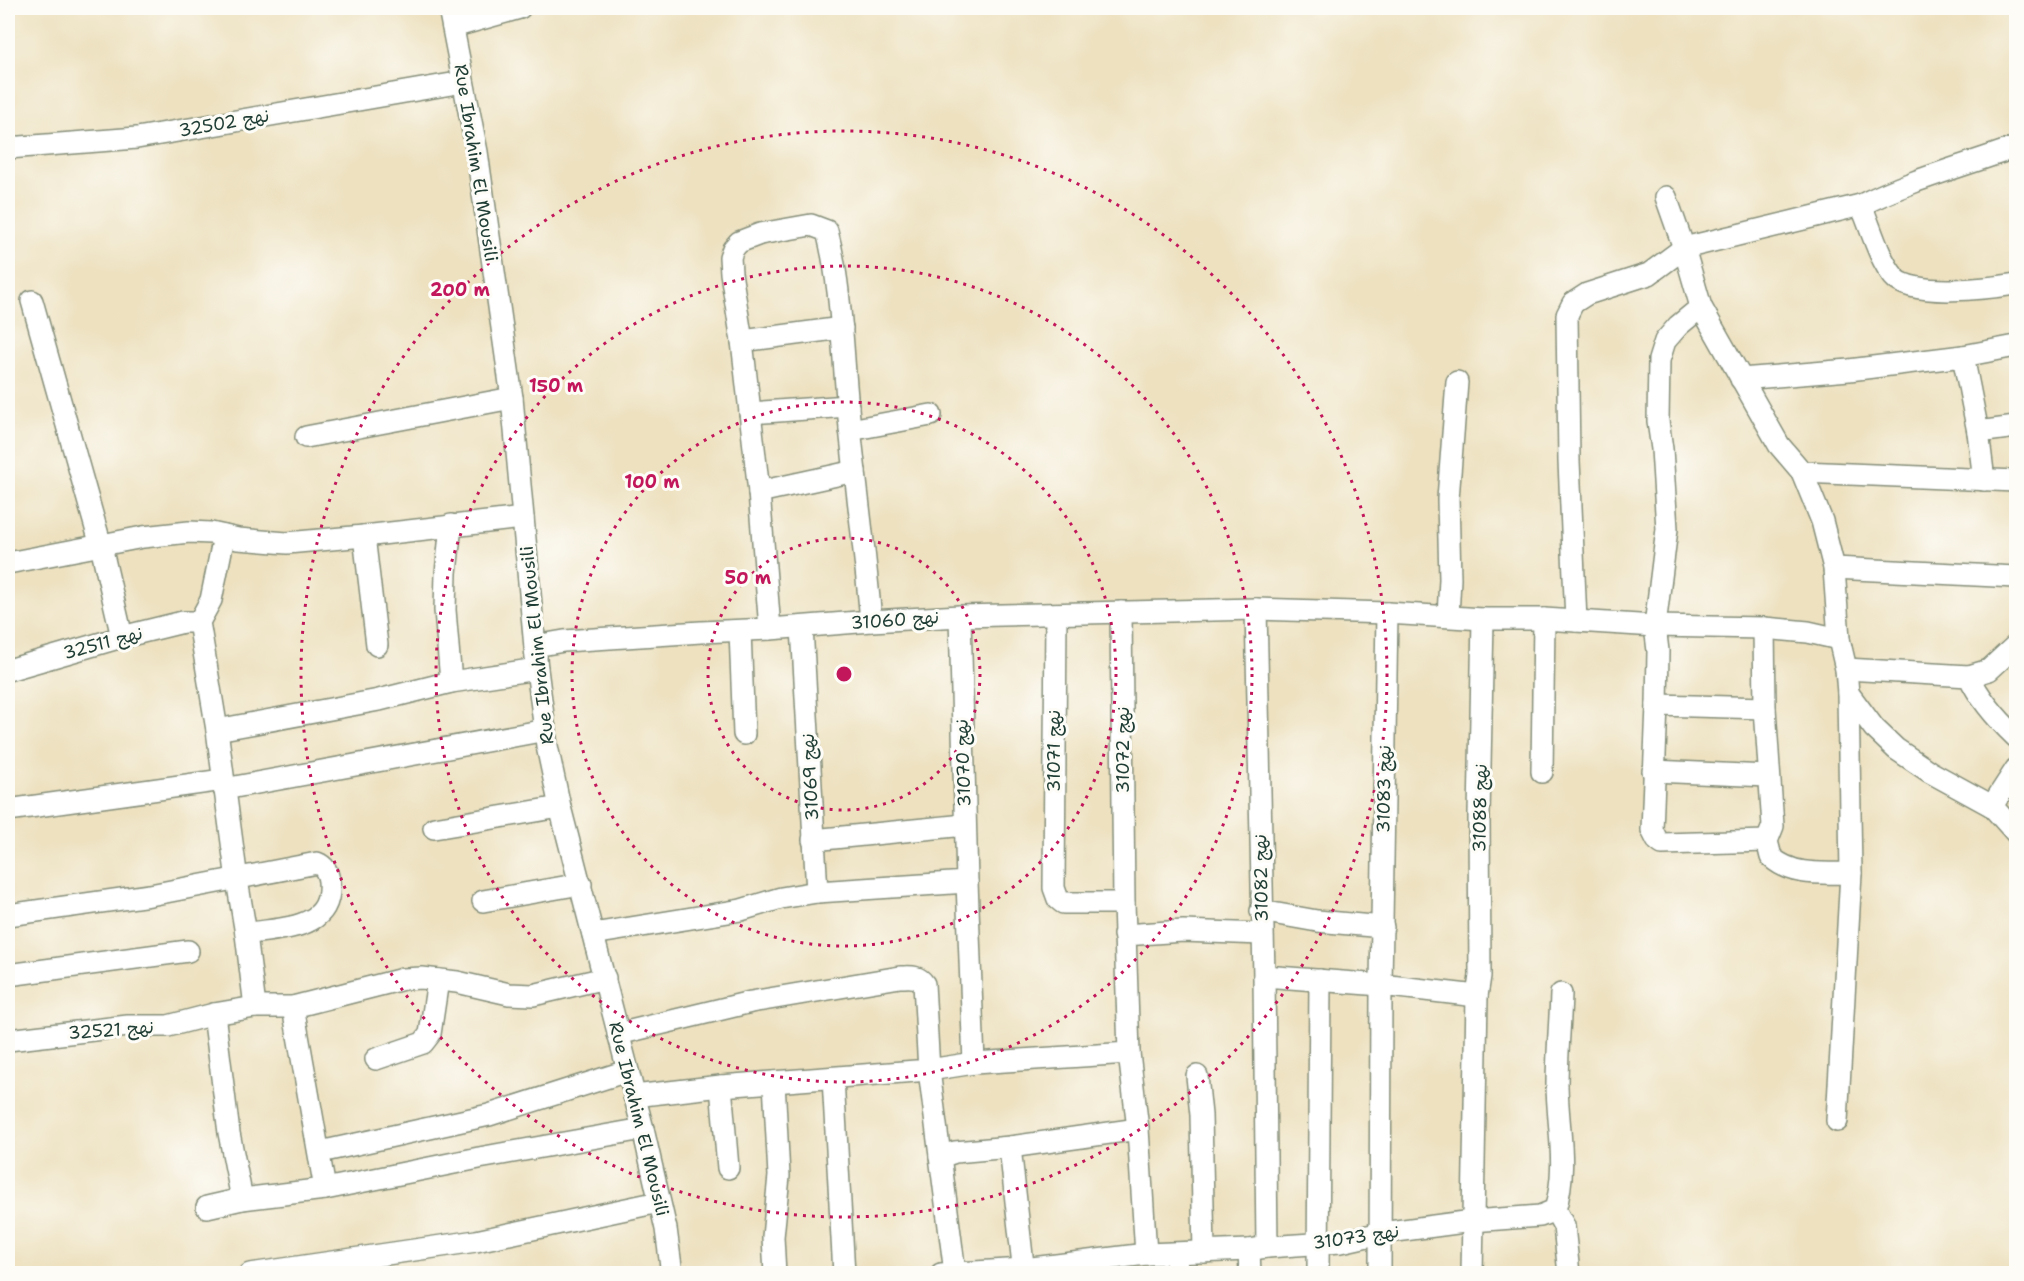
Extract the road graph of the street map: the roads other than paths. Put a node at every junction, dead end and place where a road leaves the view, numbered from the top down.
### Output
1 (520, 8) edge
2 (451, 17) edge
3 (463, 82) junction
4 (2016, 147) edge
5 (8, 148) edge
6 (1666, 197) dead end
7 (1861, 205) junction
8 (1684, 248) junction
9 (2016, 284) edge
10 (32, 301) dead end
11 (1701, 307) junction
12 (842, 328) junction
13 (742, 341) junction
14 (2016, 346) edge
15 (1963, 356) junction
16 (1741, 379) junction
17 (1456, 382) dead end
18 (512, 398) junction
19 (848, 406) junction
20 (750, 413) junction
21 (931, 415) dead end
22 (2016, 427) edge
23 (850, 430) junction
24 (1978, 432) junction
25 (306, 436) dead end
26 (855, 471) junction
27 (1802, 472) junction
28 (1984, 480) junction
29 (2016, 481) edge
30 (759, 492) junction
31 (523, 518) junction
32 (451, 525) junction
33 (224, 536) junction
34 (364, 537) junction
35 (101, 546) junction
36 (8, 563) edge
37 (1834, 568) junction
38 (2016, 577) edge
39 (1256, 609) junction
40 (1121, 612) junction
41 (1387, 612) junction
42 (1056, 614) junction
43 (960, 616) junction
44 (1448, 616) junction
45 (1483, 619) junction
46 (1544, 619) junction
47 (871, 621) junction
48 (1576, 621) junction
49 (198, 622) junction
50 (1655, 626) junction
51 (802, 627) junction
52 (1764, 628) junction
53 (770, 629) junction
54 (740, 631) junction
55 (122, 637) junction
56 (1839, 639) junction
57 (377, 645) dead end
58 (2016, 645) edge
59 (535, 646) junction
60 (537, 669) junction
61 (1846, 669) junction
62 (8, 670) edge
63 (1969, 676) junction
64 (451, 682) junction
65 (1848, 693) junction
66 (1657, 705) junction
67 (1765, 708) junction
68 (217, 730) junction
69 (546, 730) junction
70 (744, 734) dead end
71 (2016, 737) edge
72 (2016, 769) edge
73 (1653, 771) junction
74 (1542, 772) dead end
75 (1768, 776) junction
76 (224, 785) junction
77 (1992, 806) junction
78 (560, 807) junction
79 (8, 810) edge
80 (965, 825) junction
81 (434, 828) dead end
82 (2016, 833) edge
83 (813, 840) junction
84 (1767, 841) junction
85 (1851, 873) junction
86 (237, 880) junction
87 (967, 882) junction
88 (581, 884) junction
89 (817, 892) junction
90 (1124, 895) junction
91 (483, 901) dead end
92 (1262, 911) junction
93 (8, 915) edge
94 (1383, 927) junction
95 (246, 934) junction
96 (593, 934) junction
97 (1124, 934) junction
98 (1262, 934) junction
99 (188, 951) dead end
100 (8, 975) edge
101 (1381, 975) junction
102 (1264, 976) junction
103 (605, 978) junction
104 (438, 980) junction
105 (1320, 980) junction
106 (1561, 994) dead end
107 (1477, 996) junction
108 (293, 1006) junction
109 (255, 1007) junction
110 (214, 1014) junction
111 (618, 1034) junction
112 (8, 1040) edge
113 (1130, 1053) junction
114 (376, 1059) dead end
115 (974, 1063) junction
116 (929, 1070) junction
117 (627, 1071) junction
118 (1197, 1076) dead end
119 (833, 1078) junction
120 (774, 1082) junction
121 (721, 1086) junction
122 (634, 1096) junction
123 (1837, 1120) dead end
124 (643, 1129) junction
125 (1138, 1130) junction
126 (1010, 1147) junction
127 (320, 1152) junction
128 (940, 1157) junction
129 (728, 1168) dead end
130 (325, 1189) junction
131 (242, 1199) junction
132 (659, 1202) junction
133 (207, 1207) dead end
134 (1555, 1210) junction
135 (1472, 1221) junction
136 (1381, 1233) junction
137 (1317, 1244) junction
138 (1258, 1249) junction
139 (1204, 1252) junction
140 (1146, 1254) junction
141 (1177, 1264) edge
142 (1024, 1271) edge
143 (948, 1273) edge
144 (250, 1274) edge
145 (672, 1274) edge
146 (775, 1274) edge
147 (844, 1274) edge
148 (1250, 1274) edge
149 (1318, 1274) edge
150 (1380, 1274) edge
151 (1472, 1274) edge
152 (1569, 1274) edge

1 - 2 street
2 - 3 street, Rue Ibrahim El Mousili
3 - 5 street, نهج 32502
3 - 18 street, Rue Ibrahim El Mousili
4 - 7 street
6 - 8 street
7 - 8 street
7 - 9 street
8 - 11 street
8 - 48 street
10 - 35 street
11 - 16 street
11 - 50 street
12 - 13 street
12 - 13 street
12 - 19 street
13 - 20 street
14 - 15 street
15 - 16 street
15 - 24 street
16 - 27 street
17 - 44 street
18 - 25 street
18 - 31 street, Rue Ibrahim El Mousili
19 - 20 street
19 - 23 street
20 - 30 street
21 - 23 street
22 - 24 street
23 - 26 street
24 - 28 street
26 - 30 street
26 - 47 street
27 - 28 street
27 - 37 street
28 - 29 street
30 - 53 street
31 - 32 street
31 - 59 street, Rue Ibrahim El Mousili
32 - 34 street
32 - 64 street
33 - 34 street
33 - 35 street
33 - 49 street
34 - 57 street
35 - 36 street
35 - 55 street
37 - 38 street
37 - 56 street
39 - 40 street, نهج 31060
39 - 41 street, نهج 31060
39 - 92 street, نهج 31082
40 - 42 street, نهج 31060
40 - 90 street, نهج 31072
41 - 44 street
41 - 94 street, نهج 31083
42 - 43 street, نهج 31060
42 - 90 street, نهج 31071
43 - 47 street, نهج 31060
43 - 80 street, نهج 31070
44 - 45 street
45 - 46 street
45 - 107 street, نهج 31088
46 - 48 street
46 - 74 street
47 - 51 street, نهج 31060
48 - 50 street
49 - 55 street, نهج 32511
49 - 68 street
50 - 52 street
50 - 66 street
51 - 53 street, نهج 31060
51 - 83 street, نهج 31069
52 - 56 street
52 - 67 street
53 - 54 street, نهج 31060
54 - 59 street, نهج 31060
54 - 70 street
55 - 62 street, نهج 32511
56 - 61 street
58 - 63 street
59 - 60 street, Rue Ibrahim El Mousili
60 - 64 street
60 - 69 street, Rue Ibrahim El Mousili
61 - 63 street
61 - 65 street
63 - 71 street
64 - 68 street
65 - 77 street
65 - 85 street
66 - 67 street
66 - 73 street
67 - 75 street
68 - 76 street
69 - 76 street
69 - 78 street, Rue Ibrahim El Mousili
72 - 77 street
73 - 75 street
73 - 84 street
75 - 84 street
76 - 79 street
76 - 86 street
77 - 82 street
78 - 81 street
78 - 88 street, Rue Ibrahim El Mousili
80 - 83 street
80 - 87 street, نهج 31070
83 - 89 street, نهج 31069
84 - 85 street
85 - 123 street
86 - 93 street
86 - 95 street
86 - 95 street
87 - 89 street
87 - 115 street, نهج 31070
88 - 91 street
88 - 96 street, Rue Ibrahim El Mousili
89 - 96 street
90 - 97 street, نهج 31072
92 - 94 street
92 - 98 street, نهج 31082
94 - 101 street, نهج 31083
95 - 109 street
96 - 103 street, Rue Ibrahim El Mousili
97 - 98 street
97 - 113 street, نهج 31072
98 - 102 street, نهج 31082
99 - 100 street
101 - 105 street
101 - 107 street
101 - 136 street, نهج 31083
102 - 105 street
102 - 138 street, نهج 31082
103 - 104 street, نهج 32521
103 - 111 street, Rue Ibrahim El Mousili
104 - 108 street, نهج 32521
104 - 114 street
105 - 137 street
106 - 134 street
107 - 135 street, نهج 31088
108 - 109 street, نهج 32521
108 - 127 street
109 - 110 street, نهج 32521
110 - 112 street, نهج 32521
110 - 131 street
111 - 116 street
111 - 117 street, Rue Ibrahim El Mousili
113 - 115 street
113 - 125 street, نهج 31072
115 - 116 street
116 - 119 street
116 - 128 street
117 - 122 street, Rue Ibrahim El Mousili
117 - 127 street
118 - 139 street
119 - 120 street
119 - 147 street
120 - 121 street
120 - 146 street
121 - 122 street
121 - 129 street
122 - 124 street, Rue Ibrahim El Mousili
124 - 130 street
124 - 132 street, Rue Ibrahim El Mousili
125 - 126 street
125 - 140 street, نهج 31072
126 - 128 street
126 - 142 street
127 - 130 street
128 - 143 street
130 - 131 street
131 - 133 street
132 - 144 street
132 - 145 street, Rue Ibrahim El Mousili
134 - 135 street, نهج 31073
134 - 152 street
135 - 136 street, نهج 31073
135 - 151 street, نهج 31088
136 - 137 street, نهج 31073
136 - 150 street, نهج 31083
137 - 138 street, نهج 31073
137 - 149 street
138 - 139 street, نهج 31073
138 - 148 street, نهج 31082
139 - 141 street, نهج 31073
140 - 141 street, نهج 31073
140 - 142 street, نهج 31073
142 - 143 street, نهج 31073

